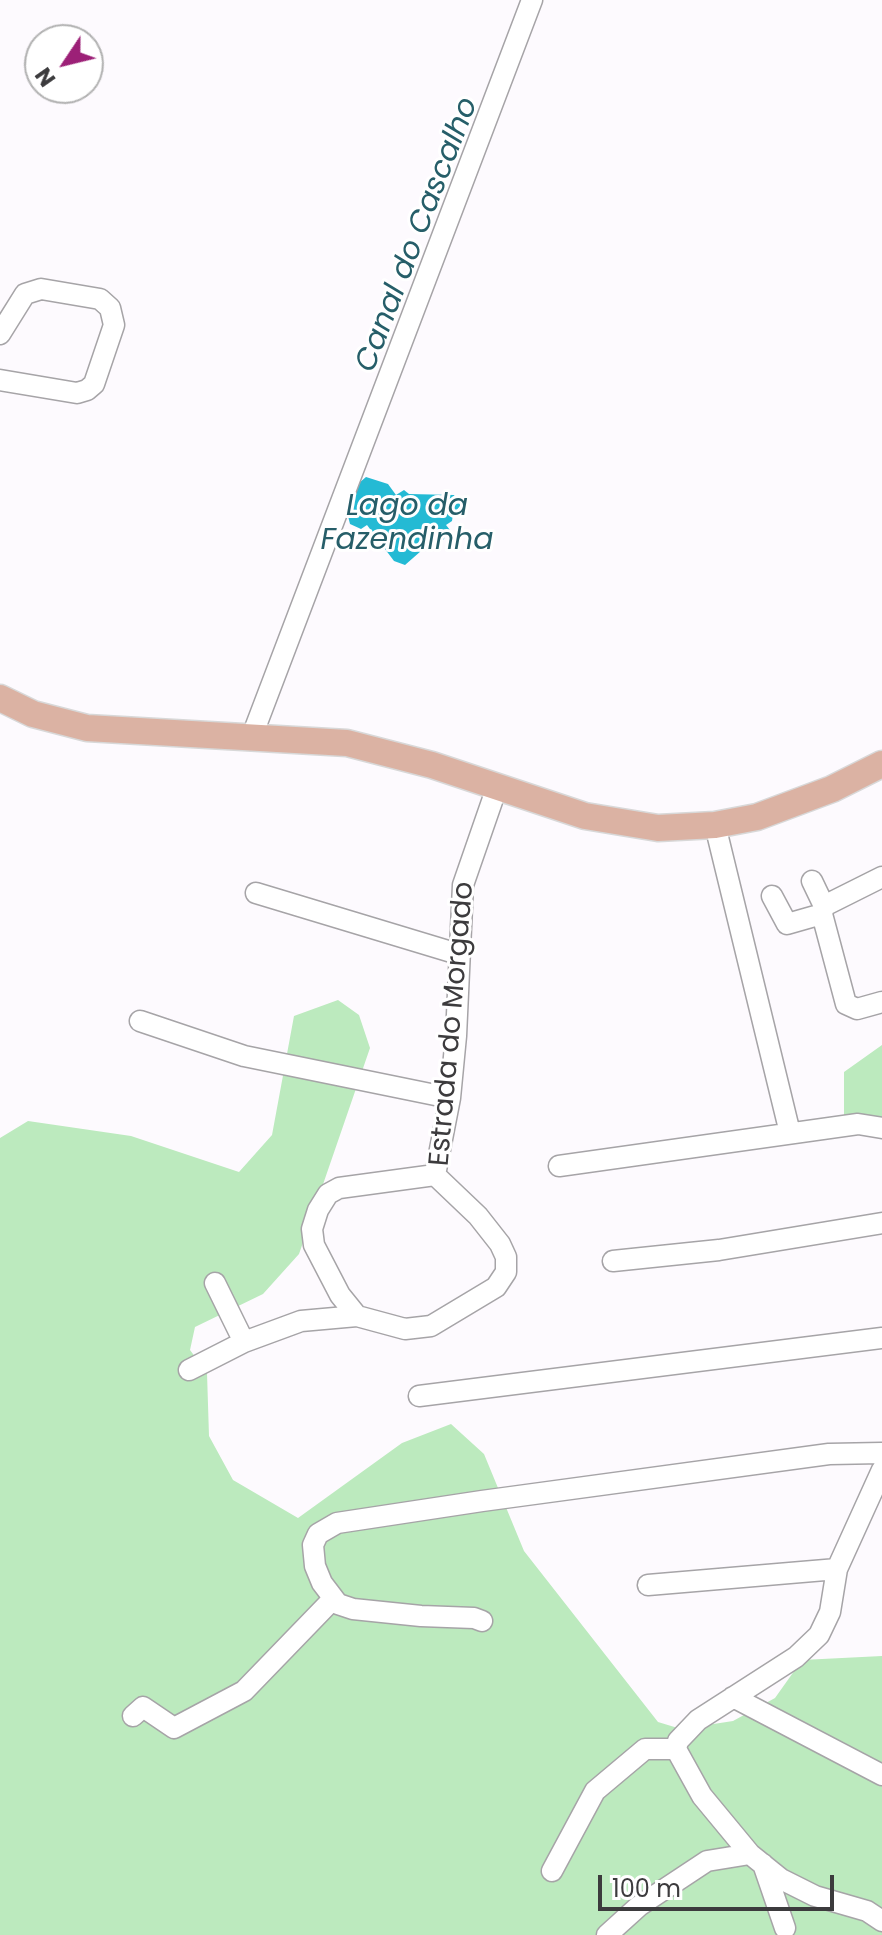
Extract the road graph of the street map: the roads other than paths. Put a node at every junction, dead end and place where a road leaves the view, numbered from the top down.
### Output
1 (532, 0) edge
2 (0, 334) edge
3 (0, 380) edge
4 (0, 698) edge
5 (252, 736) junction
6 (882, 764) edge
7 (497, 787) junction
8 (722, 824) junction
9 (882, 877) edge
10 (812, 881) dead end
11 (256, 893) dead end
12 (772, 896) dead end
13 (823, 910) junction
14 (458, 954) junction
15 (882, 1002) edge
16 (140, 1021) dead end
17 (450, 1098) junction
18 (882, 1128) edge
19 (797, 1132) junction
20 (559, 1166) dead end
21 (435, 1175) junction
22 (882, 1223) edge
23 (613, 1261) dead end
24 (215, 1283) dead end
25 (357, 1316) junction
26 (882, 1338) edge
27 (244, 1342) junction
28 (189, 1370) dead end
29 (419, 1396) dead end
30 (882, 1453) edge
31 (882, 1470) edge
32 (837, 1569) junction
33 (648, 1585) dead end
34 (333, 1599) junction
35 (482, 1621) dead end
36 (733, 1697) junction
37 (133, 1716) dead end
38 (676, 1749) junction
39 (882, 1775) edge
40 (756, 1859) junction
41 (552, 1871) dead end
42 (882, 1921) edge
43 (785, 1928) dead end
44 (607, 1935) edge

1 - 5 street
2 - 3 street
4 - 5 main road
5 - 7 main road
6 - 8 main road
7 - 8 main road
7 - 14 street, Estrada do Morgado
8 - 19 street
9 - 13 street
10 - 13 street
11 - 14 street
12 - 13 street
13 - 15 street
14 - 17 street, Estrada do Morgado
16 - 17 street
17 - 21 street, Estrada do Morgado
18 - 19 street
19 - 20 street
21 - 25 street
21 - 25 street, Estrada do Morgado
22 - 23 street
24 - 27 street
25 - 27 street
26 - 29 street
27 - 28 street
30 - 34 street
31 - 32 street
32 - 33 street
32 - 36 street
34 - 35 street
34 - 37 street
36 - 38 street
36 - 39 street
38 - 40 street
38 - 41 street
40 - 42 street
40 - 43 street
40 - 44 street

